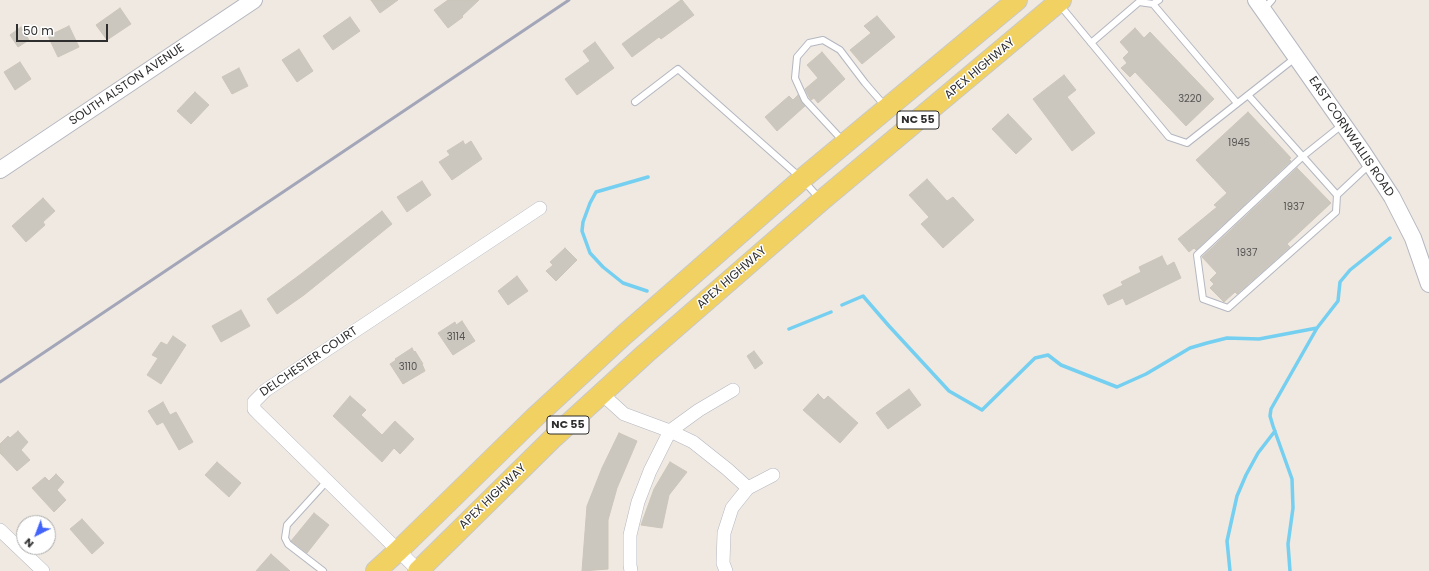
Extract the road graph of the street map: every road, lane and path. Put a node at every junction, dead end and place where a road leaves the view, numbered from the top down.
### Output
1 (254, 0) edge
2 (1017, 0) edge
3 (1059, 1) edge
4 (1156, 2) edge
5 (1263, 3) edge
6 (1092, 43) junction
7 (1296, 57) junction
8 (1248, 95) junction
9 (634, 102) dead end
10 (1237, 103) junction
11 (887, 108) junction
12 (1343, 124) junction
13 (845, 144) junction
14 (1302, 157) junction
15 (1370, 164) junction
16 (0, 170) edge
17 (802, 179) junction
18 (1337, 195) junction
19 (821, 201) junction
20 (540, 208) dead end
21 (1429, 284) edge
22 (733, 390) dead end
23 (602, 394) junction
24 (670, 431) junction
25 (773, 475) dead end
26 (327, 481) junction
27 (748, 488) junction
28 (0, 530) edge
29 (398, 551) junction
30 (43, 571) edge
31 (323, 571) edge
32 (376, 571) edge
33 (418, 571) edge
34 (631, 571) edge
35 (726, 571) edge

1 - 16 street, SOUTH ALSTON AVENUE
2 - 11 main road, NC 55
3 - 6 lane
3 - 19 main road, APEX HIGHWAY / NC 55
4 - 6 lane
4 - 10 lane
5 - 7 street, EAST CORNWALLIS ROAD
6 - 10 lane
7 - 8 lane
7 - 12 street, EAST CORNWALLIS ROAD
8 - 10 lane
8 - 14 lane
9 - 17 lane
11 - 13 main road, NC 55
11 - 13 lane
12 - 14 lane
12 - 15 street, EAST CORNWALLIS ROAD
13 - 17 main road, NC 55
14 - 18 lane
14 - 18 lane
15 - 18 lane
15 - 21 street, EAST CORNWALLIS ROAD
17 - 19 lane
17 - 29 main road, NC 55
19 - 23 main road, APEX HIGHWAY / NC 55
20 - 26 street, DELCHESTER COURT
22 - 24 street
23 - 24 street
23 - 33 main road, APEX HIGHWAY / NC 55
24 - 27 street
24 - 34 street
25 - 27 street
26 - 29 street, DELCHESTER COURT
26 - 31 lane
27 - 35 street
28 - 30 street
29 - 32 main road, NC 55
29 - 33 street, DELCHESTER COURT

